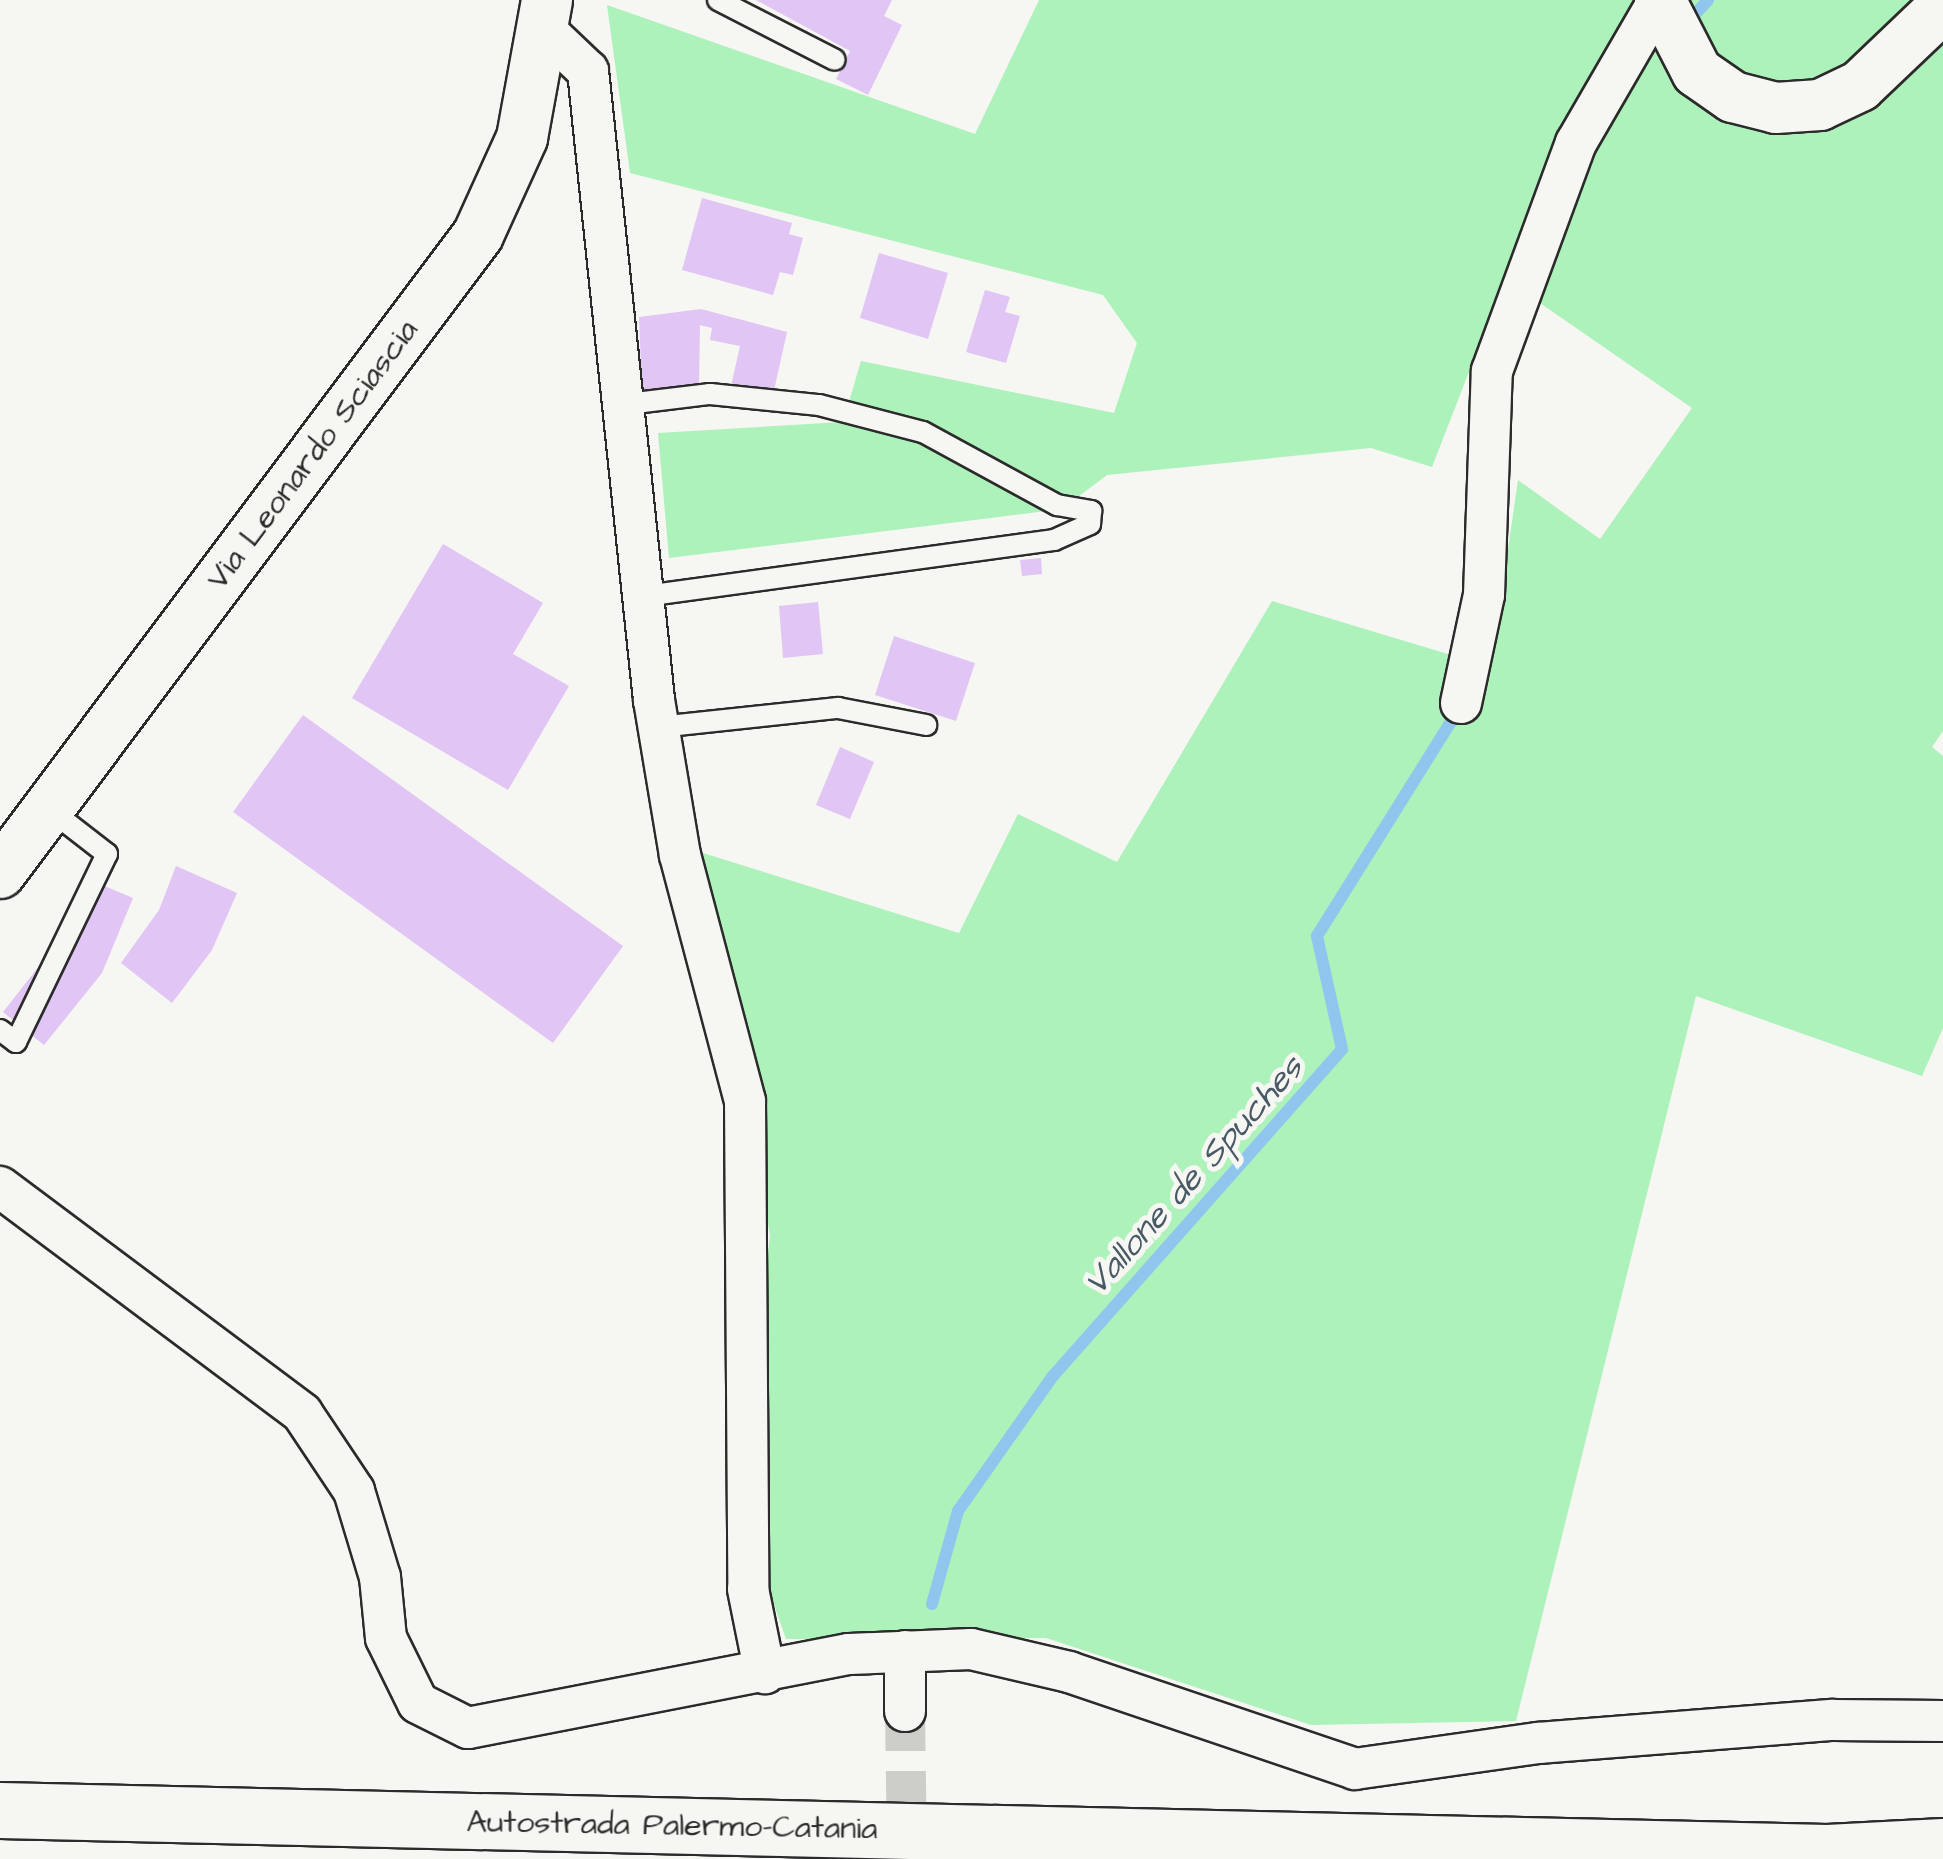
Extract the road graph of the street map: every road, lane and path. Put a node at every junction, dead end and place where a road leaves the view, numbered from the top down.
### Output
1 (718, 0) edge
2 (1660, 0) edge
3 (1943, 8) edge
4 (546, 15) edge
5 (835, 60) dead end
6 (627, 404) junction
7 (645, 596) junction
8 (1461, 703) dead end
9 (926, 725) dead end
10 (659, 727) junction
11 (48, 808) junction
12 (0, 873) edge
13 (0, 1030) edge
14 (0, 1187) edge
15 (904, 1651) junction
16 (764, 1674) junction
17 (906, 1711) tunnel mouth
18 (1943, 1721) edge
19 (0, 1810) edge
20 (1943, 1846) edge

1 - 5 lane
2 - 3 street
2 - 8 street
4 - 6 street
4 - 11 street, Via Leonardo Sciascia
6 - 7 street
6 - 7 lane
7 - 10 street
9 - 10 lane
10 - 16 street
11 - 12 street, Via Leonardo Sciascia
11 - 13 lane
14 - 16 street
15 - 16 street
15 - 17 street
15 - 18 street
19 - 20 highway, Autostrada Palermo-Catania

